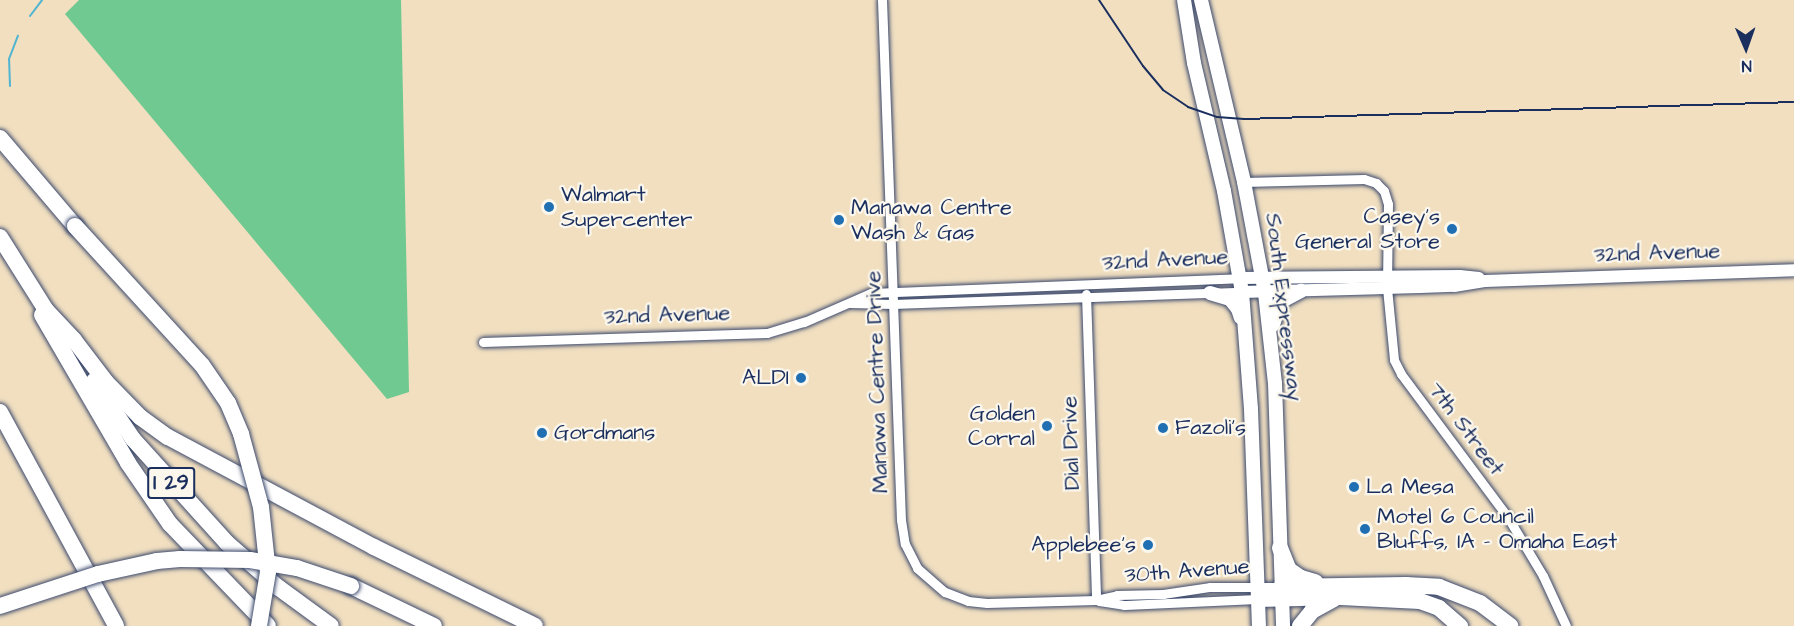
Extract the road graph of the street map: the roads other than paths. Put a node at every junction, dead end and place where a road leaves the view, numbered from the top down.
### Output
1 (882, 0) edge
2 (1184, 0) edge
3 (1200, 0) edge
4 (0, 138) edge
5 (1244, 182) junction
6 (0, 237) edge
7 (16, 263) junction
8 (1794, 270) edge
9 (1388, 282) junction
10 (1085, 285) junction
11 (1240, 285) junction
12 (1264, 286) junction
13 (1301, 291) junction
14 (893, 292) junction
15 (1210, 293) junction
16 (1086, 297) junction
17 (847, 303) junction
18 (893, 304) junction
19 (45, 308) junction
20 (1246, 333) junction
21 (483, 342) dead end
22 (1271, 345) junction
23 (0, 412) edge
24 (1280, 548) junction
25 (925, 577) joint
26 (1342, 591) junction
27 (1258, 592) junction
28 (1281, 592) junction
29 (1096, 600) junction
30 (0, 606) edge
31 (116, 626) edge
32 (259, 626) edge
33 (268, 626) edge
34 (331, 626) edge
35 (434, 626) edge
36 (535, 626) edge
37 (1259, 626) edge
38 (1283, 626) edge
39 (1300, 626) edge
40 (1460, 626) edge
41 (1510, 626) edge
42 (1566, 626) edge

1 - 14 street, Manawa Centre Drive
2 - 11 main road, South Expressway
3 - 5 main road, South Expressway
4 - 32 highway, bridge
5 - 9 street, 7th Street
5 - 12 main road, South Expressway
6 - 7 highway, I 29
7 - 19 highway, I 29
7 - 33 highway
8 - 9 street, 32nd Avenue
9 - 12 street, 32nd Avenue
9 - 13 street, 32nd Avenue
9 - 42 street, 7th Street
10 - 11 street, 32nd Avenue
10 - 14 street, 32nd Avenue
10 - 16 street, Dial Drive
11 - 12 street, 32nd Avenue
11 - 15 street, 32nd Avenue
11 - 20 main road, South Expressway
12 - 13 street, 32nd Avenue
12 - 22 main road, South Expressway
13 - 22 main road
14 - 17 street, 32nd Avenue
14 - 18 street, Manawa Centre Drive
15 - 16 street, 32nd Avenue
15 - 20 main road
16 - 18 street, 32nd Avenue
16 - 29 street, Dial Drive
17 - 18 street, 32nd Avenue
17 - 21 street, 32nd Avenue
18 - 25 street, Manawa Centre Drive
19 - 34 highway, I 29
19 - 36 highway
20 - 27 main road, South Expressway
22 - 24 main road, South Expressway
23 - 31 highway
24 - 26 highway
24 - 28 main road, South Expressway
25 - 29 street, 30th Avenue
26 - 28 highway
26 - 39 highway
26 - 40 highway
26 - 41 highway
27 - 28 highway
27 - 29 street, 30th Avenue
27 - 29 street, 30th Avenue
27 - 37 main road, South Expressway
28 - 38 main road, South Expressway
30 - 35 highway, bridge

